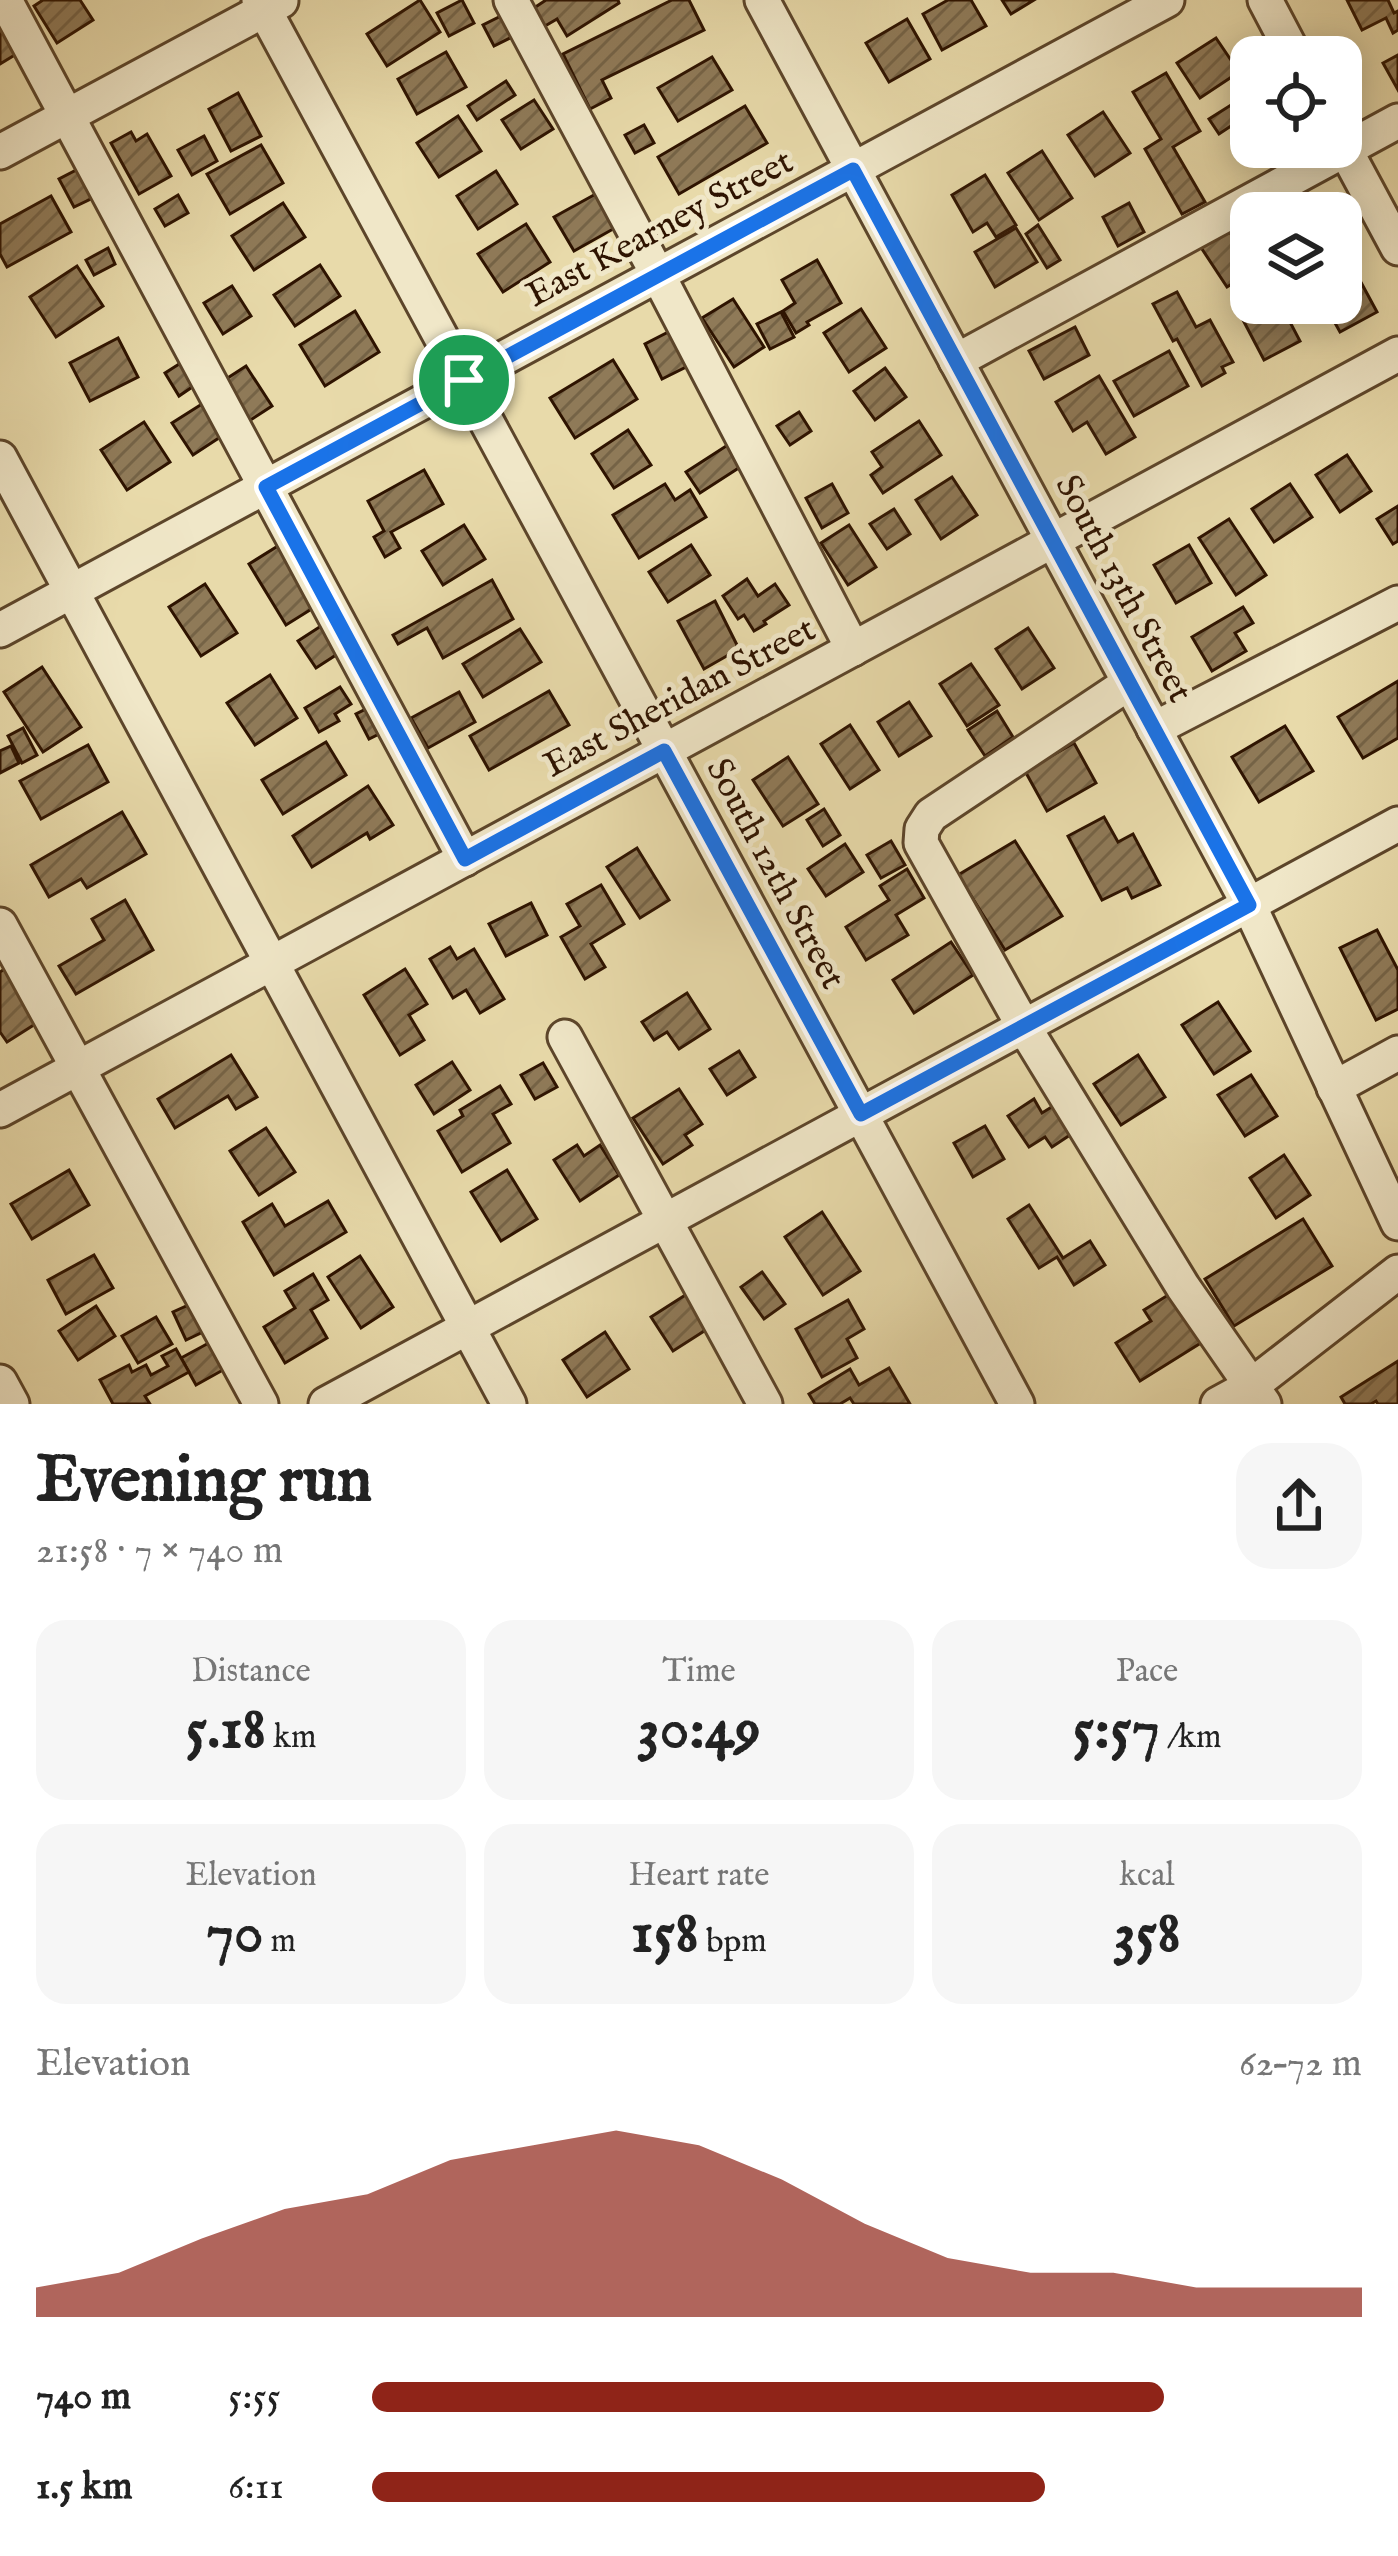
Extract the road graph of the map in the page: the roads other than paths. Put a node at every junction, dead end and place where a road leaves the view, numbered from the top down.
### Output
1 (4, 0) edge
2 (511, 0) edge
3 (762, 0) edge
4 (1168, 0) edge
5 (1264, 0) edge
6 (269, 3) edge
7 (1284, 36) edge
8 (67, 116) junction
9 (1398, 122) edge
10 (1362, 138) edge
11 (0, 152) edge
12 (1303, 168) edge
13 (1355, 168) edge
14 (853, 170) junction
15 (1398, 248) edge
16 (658, 274) junction
17 (1398, 354) edge
18 (956, 361) junction
19 (464, 380) junction
20 (0, 458) edge
21 (266, 487) junction
22 (1053, 540) junction
23 (72, 592) junction
24 (1398, 602) edge
25 (0, 630) edge
26 (853, 649) junction
27 (1130, 683) junction
28 (1154, 729) junction
29 (664, 751) junction
30 (1398, 824) edge
31 (465, 859) junction
32 (1249, 905) junction
33 (0, 925) edge
34 (272, 963) junction
35 (1024, 1027) junction
36 (565, 1037) dead end
37 (1398, 1053) edge
38 (78, 1068) junction
39 (1334, 1088) junction
40 (0, 1110) edge
41 (861, 1114) junction
42 (666, 1220) junction
43 (1398, 1223) edge
44 (1398, 1272) edge
45 (468, 1328) junction
46 (0, 1382) edge
47 (1257, 1395) edge
48 (12, 1404) edge
49 (261, 1404) edge
50 (326, 1404) edge
51 (509, 1404) edge
52 (765, 1404) edge
53 (1017, 1404) edge
54 (1218, 1404) edge

1 - 8 street
2 - 16 street
3 - 14 street, South 13th Street
4 - 14 street, East Kearney Street
5 - 7 street
6 - 8 street
6 - 19 street, South 12th Street
8 - 11 street
8 - 21 street
9 - 10 street
12 - 18 street
13 - 15 street
14 - 16 street, East Kearney Street
14 - 18 street, South 13th Street
16 - 19 street, East Kearney Street
16 - 26 street
17 - 22 street, East Sheridan Street
18 - 22 street, South 13th Street
19 - 21 street, East Kearney Street
19 - 29 street, South 12th Street
20 - 23 street
21 - 23 street, East Kearney Street
21 - 31 street
22 - 26 street, East Sheridan Street
22 - 27 street, South 13th Street
23 - 25 street, East Kearney Street
23 - 34 street
24 - 28 street
26 - 29 street, East Sheridan Street
27 - 28 street, South 13th Street
27 - 35 street
28 - 32 street, South 13th Street
29 - 31 street, East Sheridan Street
29 - 41 street, South 12th Street
30 - 32 street
31 - 34 street, East Sheridan Street
32 - 35 street
32 - 39 street, South 13th Street
33 - 38 street
34 - 38 street, East Sheridan Street
34 - 45 street
35 - 41 street
35 - 47 street
36 - 42 street
37 - 39 street
38 - 40 street, East Sheridan Street
38 - 49 street
39 - 43 street, South 13th Street
41 - 42 street
41 - 53 street, South 12th Street
42 - 45 street
42 - 52 street
44 - 47 street
45 - 50 street
45 - 51 street
46 - 48 street
47 - 54 street

